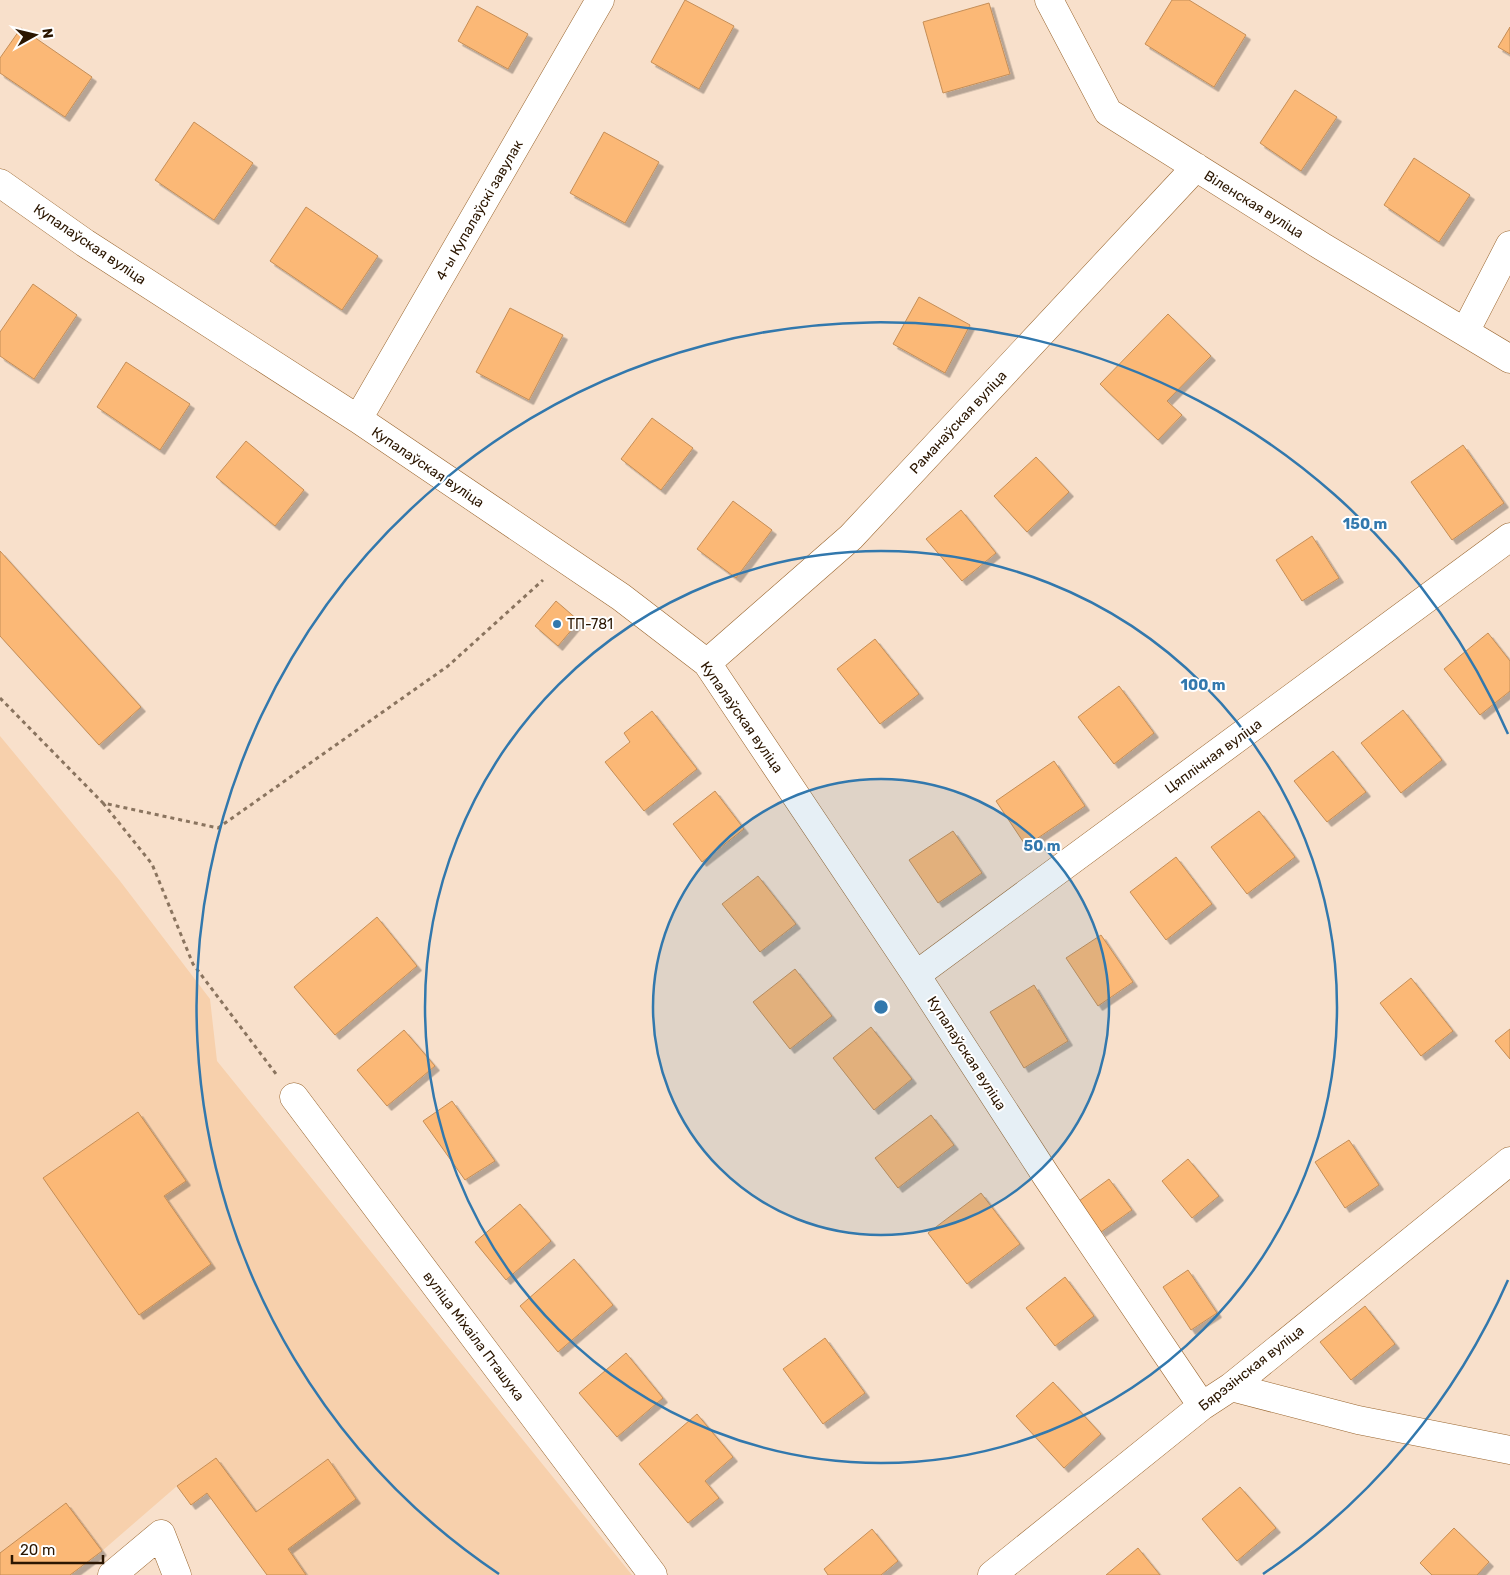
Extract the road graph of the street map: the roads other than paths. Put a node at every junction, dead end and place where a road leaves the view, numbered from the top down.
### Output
1 (600, 0) edge
2 (1049, 0) edge
3 (1196, 167) junction
4 (0, 183) edge
5 (1510, 245) edge
6 (1465, 332) junction
7 (1510, 359) edge
8 (358, 420) junction
9 (1510, 537) edge
10 (707, 662) junction
11 (916, 975) junction
12 (294, 1097) road end
13 (1510, 1161) edge
14 (1232, 1387) junction
15 (1202, 1406) junction
16 (1510, 1450) edge
17 (1007, 1571) edge
18 (112, 1575) edge
19 (178, 1575) edge
20 (654, 1575) edge

1 - 8 street, 4-ы Купалаўскі завулак
2 - 3 street, Віленская вуліца
3 - 6 street, Віленская вуліца
3 - 10 street, Раманаўская вуліца
4 - 8 street, Купалаўская вуліца
5 - 6 street
6 - 7 street, Віленская вуліца
8 - 10 street, Купалаўская вуліца
9 - 11 street, Цяплічная вуліца
10 - 11 street, Купалаўская вуліца
11 - 15 street, Купалаўская вуліца
12 - 20 street, вуліца Міхаіла Пташука
13 - 14 street, Бярэзінская вуліца
14 - 15 street, Бярэзінская вуліца
14 - 16 street
15 - 17 street, Бярэзінская вуліца
18 - 19 street

